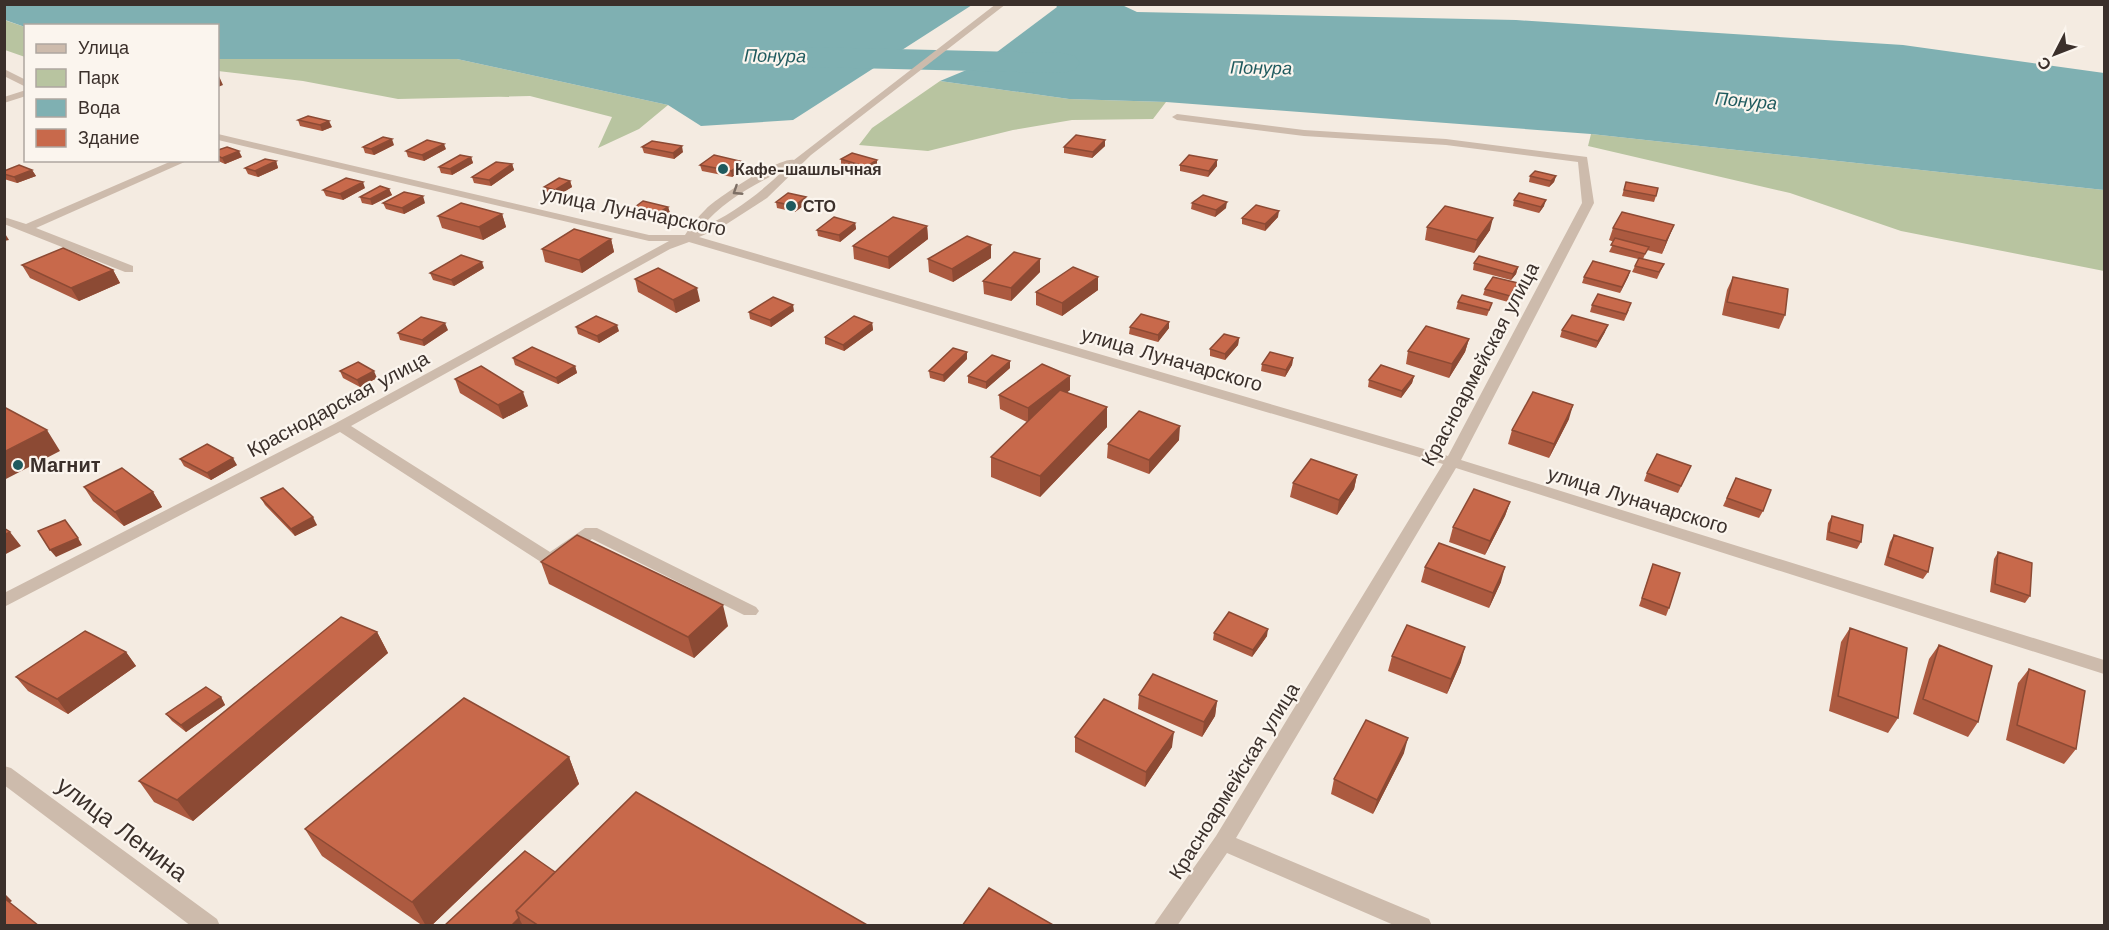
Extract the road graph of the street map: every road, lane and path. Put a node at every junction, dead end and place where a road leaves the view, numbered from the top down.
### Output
1 (1002, 4) edge
2 (4, 72) edge
3 (24, 83) edge
4 (24, 94) edge
5 (4, 100) edge
6 (1177, 117) dead end
7 (222, 141) edge
8 (807, 153) junction
9 (179, 162) edge
10 (4, 220) edge
11 (27, 228) junction
12 (689, 238) junction
13 (129, 268) dead end
14 (340, 426) junction
15 (1452, 462) junction
16 (4, 601) edge
17 (750, 611) dead end
18 (2104, 667) edge
19 (4, 774) edge
20 (1223, 842) junction
21 (209, 926) edge
22 (1164, 926) edge
23 (1420, 926) edge

1 - 8 street
2 - 3 street
4 - 5 street
6 - 15 street, Красноармейская улица
7 - 12 street, улица Луначарского
8 - 12 street, Краснодарская улица
8 -> 12 street
9 - 11 street
10 - 11 street
11 - 13 street
12 - 14 street, Краснодарская улица
12 - 15 street, улица Луначарского
14 - 16 street, Краснодарская улица
14 - 17 street
15 - 18 street, улица Луначарского
15 - 20 street, Красноармейская улица
19 - 21 street, улица Ленина
20 - 22 street, Красноармейская улица
20 - 23 street

